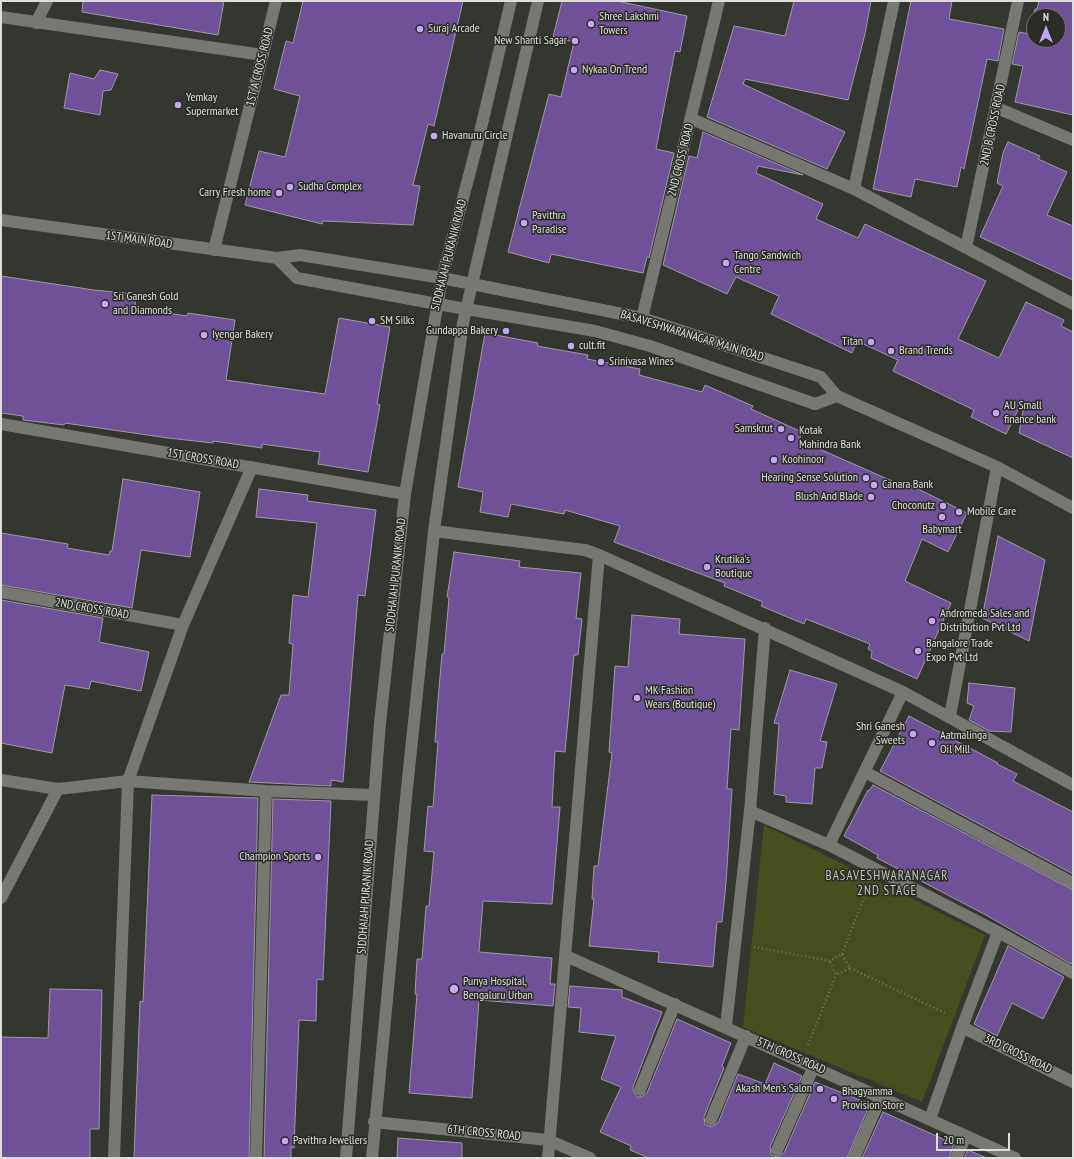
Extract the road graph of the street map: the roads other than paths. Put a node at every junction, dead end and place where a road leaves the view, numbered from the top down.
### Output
1 (47, 1) edge
2 (276, 1) edge
3 (511, 1) edge
4 (538, 1) edge
5 (719, 1) edge
6 (894, 1) edge
7 (1018, 1) edge
8 (1, 17) edge
9 (36, 23) junction
10 (263, 55) junction
11 (997, 108) junction
12 (692, 119) junction
13 (1073, 140) edge
14 (854, 189) junction
15 (1, 220) edge
16 (966, 248) junction
17 (214, 250) junction
18 (277, 258) junction
19 (442, 278) junction
20 (472, 283) junction
21 (437, 304) junction
22 (1073, 304) edge
23 (466, 308) junction
24 (642, 318) junction
25 (837, 396) junction
26 (1, 424) edge
27 (252, 467) junction
28 (997, 467) junction
29 (405, 494) junction
30 (1073, 508) edge
31 (434, 531) junction
32 (599, 555) junction
33 (1, 592) edge
34 (183, 625) junction
35 (765, 628) junction
36 (903, 692) junction
37 (950, 716) junction
38 (866, 772) junction
39 (1, 780) edge
40 (128, 781) junction
41 (1073, 785) edge
42 (58, 789) junction
43 (266, 791) junction
44 (374, 795) junction
45 (750, 812) junction
46 (829, 845) junction
47 (1073, 882) edge
48 (1, 898) edge
49 (998, 932) junction
50 (566, 956) junction
51 (1073, 973) edge
52 (675, 1004) junction
53 (963, 1025) junction
54 (726, 1026) junction
55 (746, 1036) junction
56 (814, 1066) junction
57 (1073, 1082) edge
58 (640, 1090) dead end
59 (881, 1097) junction
60 (930, 1119) junction
61 (711, 1120) dead end
62 (374, 1122) junction
63 (966, 1136) junction
64 (548, 1140) junction
65 (777, 1150) dead end
66 (114, 1158) edge
67 (256, 1158) edge
68 (346, 1158) edge
69 (372, 1158) edge
70 (548, 1158) edge
71 (590, 1158) edge
72 (854, 1158) edge
73 (956, 1158) edge
74 (1015, 1158) edge

1 - 9 street
2 - 10 street, 1ST A CROSS ROAD
3 - 19 street, SIDDHAIAH PURANIK ROAD
4 - 20 street
5 - 12 street, 2ND CROSS ROAD
6 - 14 street
7 - 11 street, 2ND B CROSS ROAD
8 - 9 street
9 - 10 street
10 - 17 street, 1ST A CROSS ROAD
11 - 13 street
11 - 16 street, 2ND B CROSS ROAD
12 - 14 street
12 - 24 street, 2ND CROSS ROAD
14 - 16 street
15 - 17 street, 1ST MAIN ROAD
16 - 22 street
17 - 18 street, 1ST MAIN ROAD
18 - 19 street, 1ST MAIN ROAD
18 - 21 street
19 - 20 street, BASAVESHWARANAGAR MAIN ROAD
19 - 21 street, SIDDHAIAH PURANIK ROAD
20 - 23 street
20 - 24 street, BASAVESHWARANAGAR MAIN ROAD
21 - 23 street, BASAVESHWARANAGAR MAIN ROAD
21 - 29 street, SIDDHAIAH PURANIK ROAD
23 - 25 street, BASAVESHWARANAGAR MAIN ROAD
23 - 31 street
24 - 25 street, BASAVESHWARANAGAR MAIN ROAD
25 - 28 street, BASAVESHWARANAGAR MAIN ROAD
26 - 27 street, 1ST CROSS ROAD
27 - 29 street, 1ST CROSS ROAD
27 - 34 street
28 - 30 street, BASAVESHWARANAGAR MAIN ROAD
28 - 37 street
29 - 44 street, SIDDHAIAH PURANIK ROAD
31 - 32 street
31 - 62 street
32 - 35 street
32 - 50 street
33 - 34 street, 2ND CROSS ROAD
34 - 40 street
35 - 36 street
35 - 45 street
36 - 37 street
36 - 38 street
37 - 41 street
38 - 46 street
38 - 47 street
39 - 42 street
40 - 42 street
40 - 43 street
40 - 66 street
42 - 48 street
43 - 44 street
43 - 67 street
44 - 68 street, SIDDHAIAH PURANIK ROAD
45 - 46 street
45 - 54 street
46 - 49 street
49 - 51 street
49 - 53 street
50 - 52 street, 5TH CROSS ROAD
50 - 64 street
52 - 54 street, 5TH CROSS ROAD
52 - 58 street
53 - 57 street, 3RD CROSS ROAD
53 - 60 street
54 - 55 street, 5TH CROSS ROAD
55 - 56 street, 5TH CROSS ROAD
55 - 61 street
56 - 59 street, 5TH CROSS ROAD
56 - 65 street
59 - 60 street, 5TH CROSS ROAD
59 - 72 street
60 - 63 street, 5TH CROSS ROAD
62 - 64 street, 6TH CROSS ROAD
62 - 69 street
63 - 73 street
63 - 74 street, 5TH CROSS ROAD
64 - 70 street
64 - 71 street, 6TH CROSS ROAD

